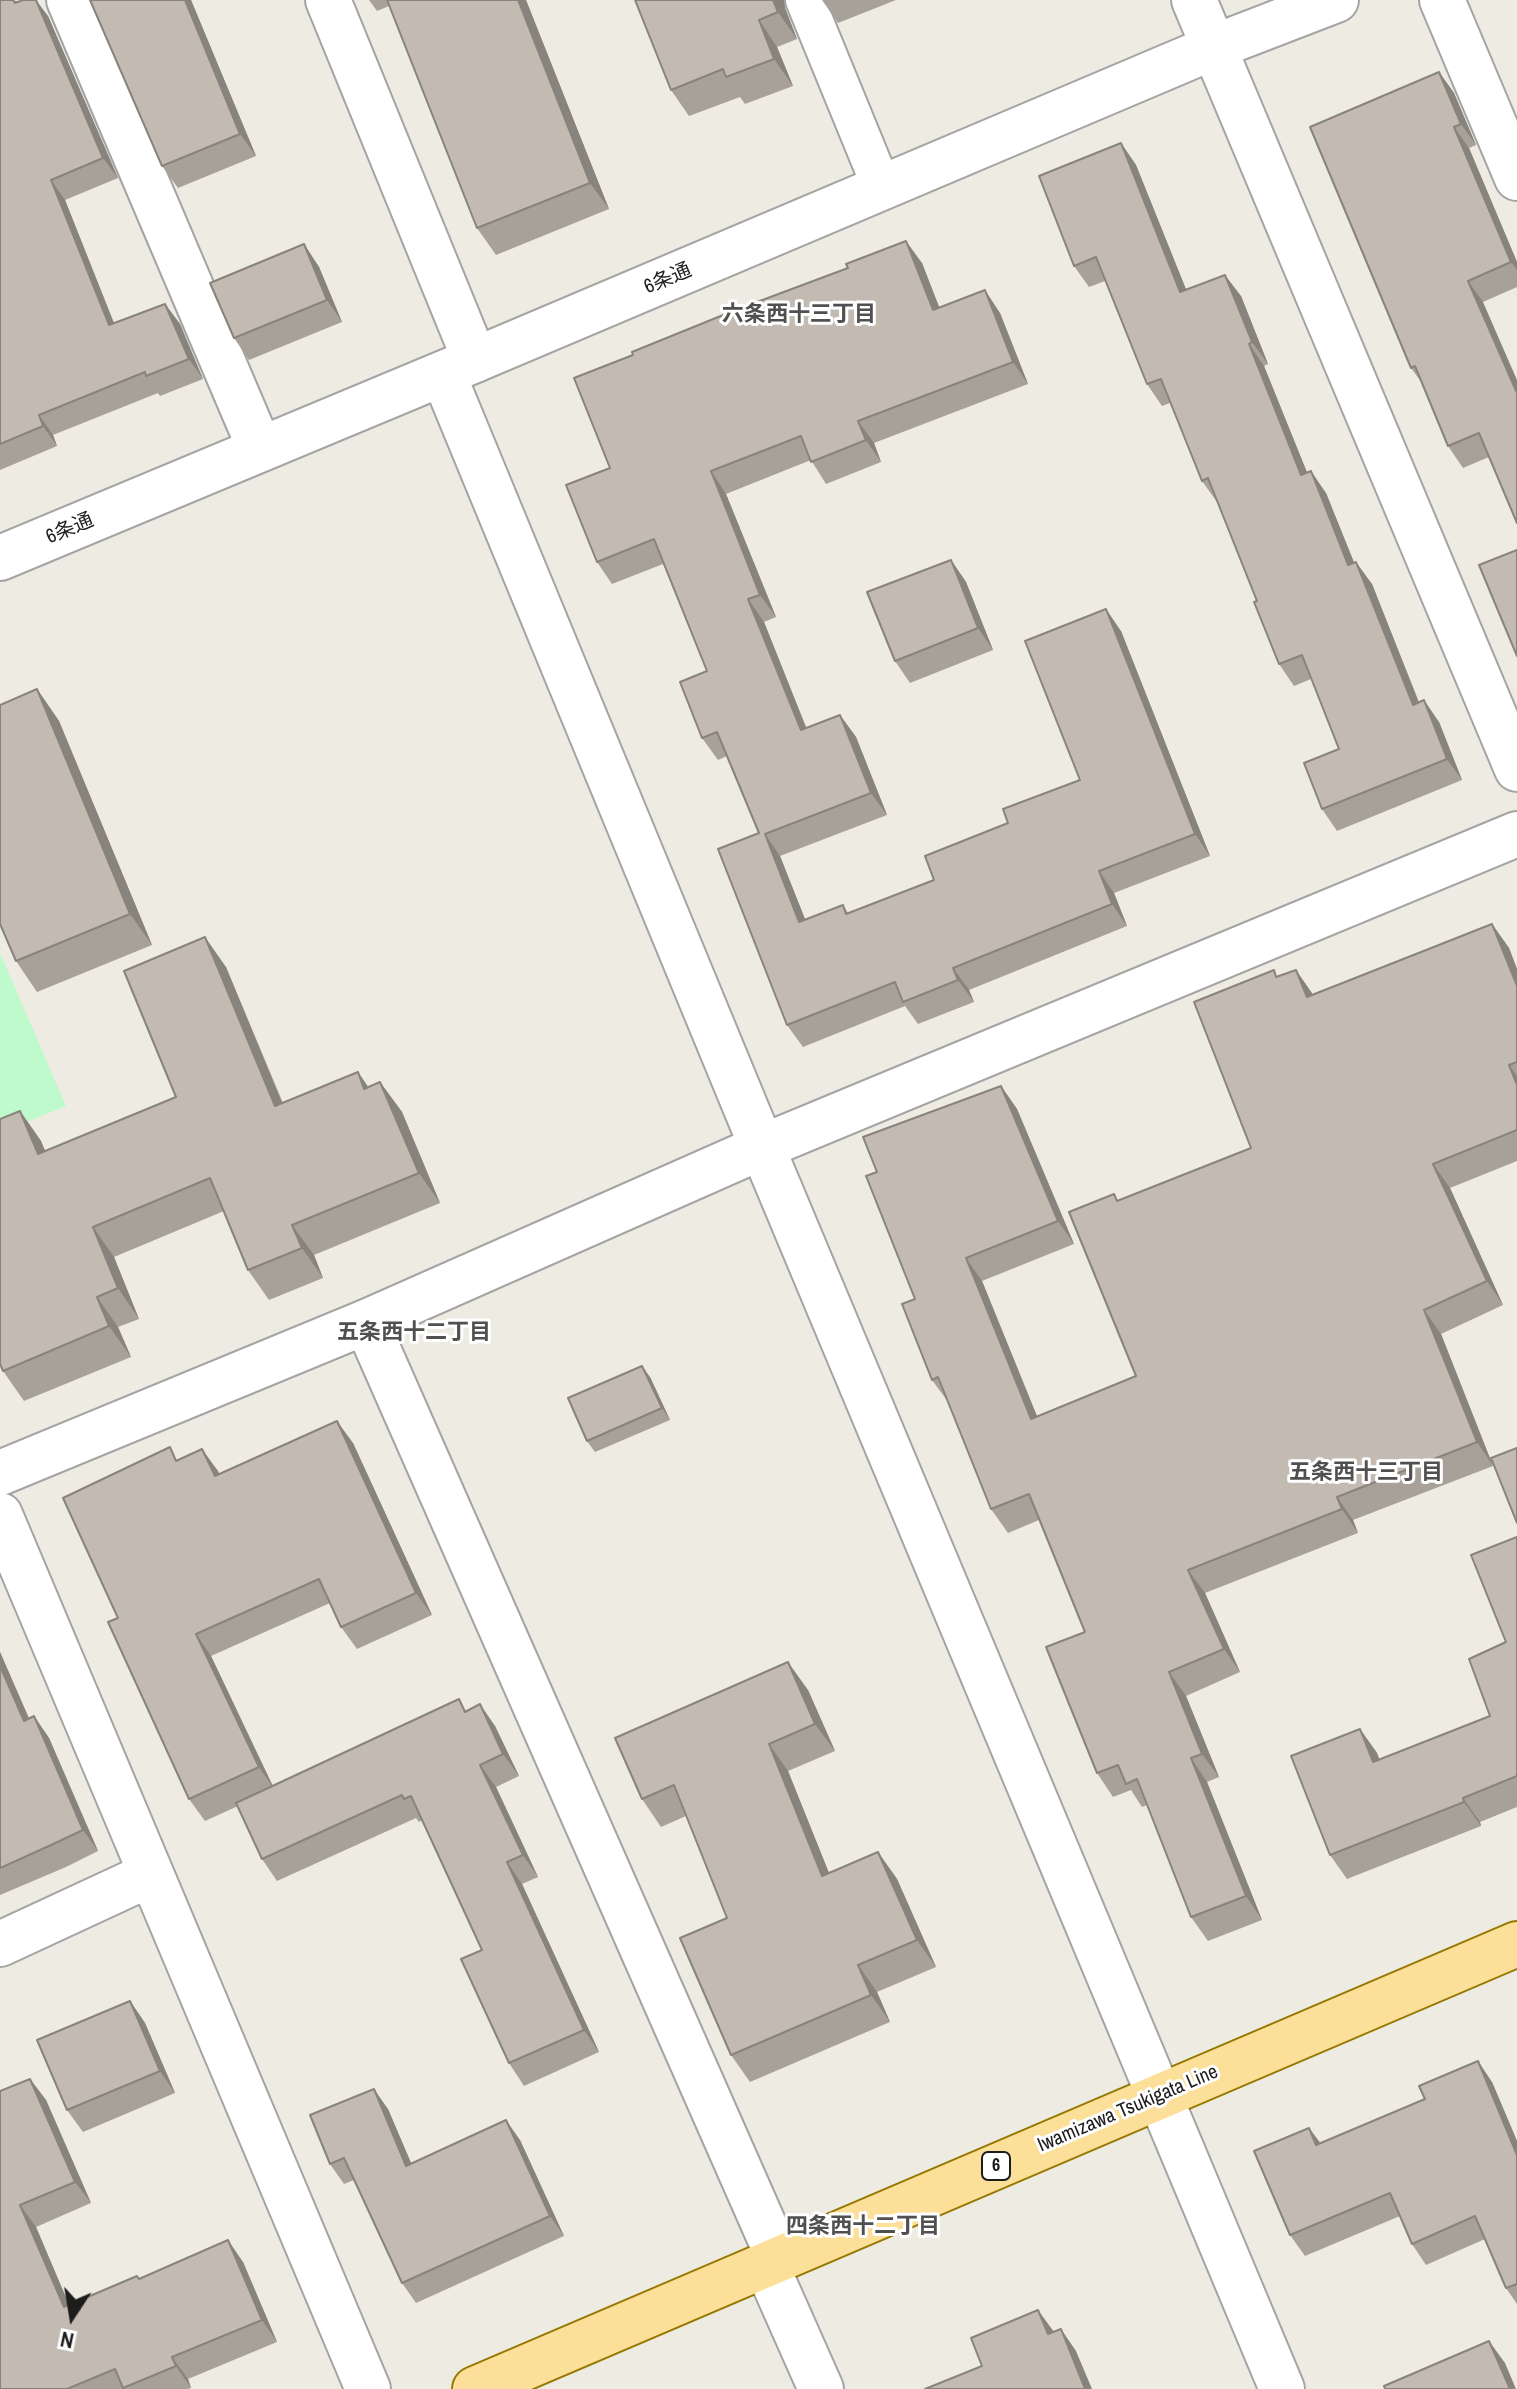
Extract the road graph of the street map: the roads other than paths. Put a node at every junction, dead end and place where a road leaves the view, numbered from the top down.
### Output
1 (69, 0) edge
2 (328, 0) edge
3 (805, 0) edge
4 (1194, 0) edge
5 (1336, 0) edge
6 (1442, 0) edge
7 (1214, 47) junction
8 (1517, 178) edge
9 (882, 188) junction
10 (459, 367) junction
11 (260, 449) junction
12 (0, 558) edge
13 (1517, 769) edge
14 (1517, 834) edge
15 (762, 1147) junction
16 (366, 1322) junction
17 (0, 1473) edge
18 (0, 1515) edge
19 (151, 1874) junction
20 (0, 1944) edge
21 (1517, 1944) edge
22 (1160, 2095) junction
23 (772, 2262) junction
24 (368, 2389) edge
25 (475, 2389) edge
26 (821, 2389) edge
27 (1282, 2389) edge

1 - 11 street
2 - 10 street
3 - 9 lane
4 - 7 street
5 - 7 street, 6条通
6 - 8 street
7 - 9 street, 6条通
7 - 13 street
9 - 10 street, 6条通
10 - 11 street, 6条通
10 - 15 street
11 - 12 street, 6条通
14 - 15 street
15 - 16 street
15 - 22 street
16 - 17 street
16 - 23 street
18 - 19 street
19 - 20 street
19 - 24 street
21 - 22 main road, Iwamizawa Tsukigata Line / 6
22 - 23 main road, Iwamizawa Tsukigata Line / 6
22 - 27 street
23 - 25 main road, Iwamizawa Tsukigata Line / 6
23 - 26 street

